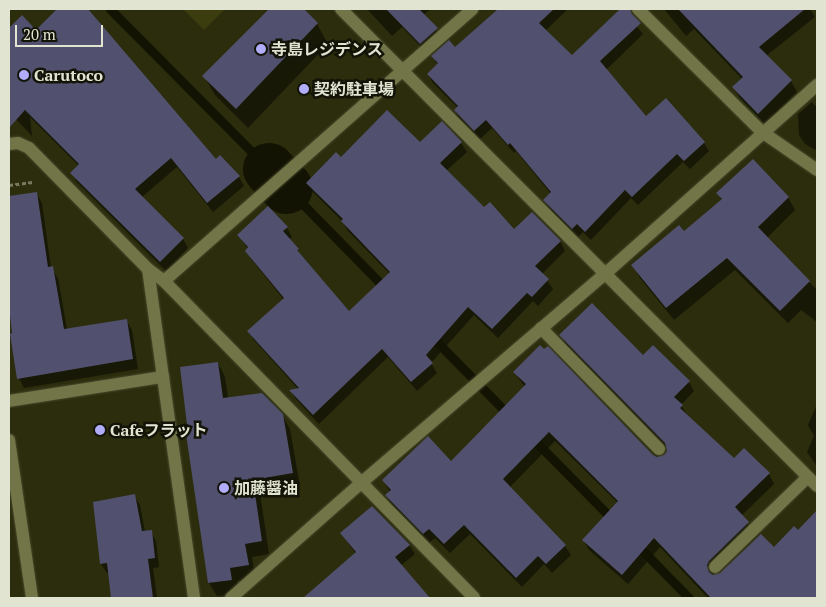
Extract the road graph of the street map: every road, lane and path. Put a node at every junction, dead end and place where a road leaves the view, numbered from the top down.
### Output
1 (341, 9) edge
2 (472, 9) edge
3 (638, 9) edge
4 (402, 72) junction
5 (817, 85) edge
6 (762, 132) junction
7 (9, 144) edge
8 (817, 170) edge
9 (36, 181) dead end
10 (9, 186) edge
11 (148, 269) junction
12 (606, 273) junction
13 (164, 281) junction
14 (541, 328) junction
15 (163, 377) junction
16 (9, 401) edge
17 (9, 440) edge
18 (659, 449) dead end
19 (808, 477) junction
20 (361, 483) junction
21 (817, 486) edge
22 (715, 567) dead end
23 (32, 598) edge
24 (194, 598) edge
25 (231, 598) edge
26 (474, 598) edge

1 - 4 street
2 - 4 street
3 - 6 street
4 - 12 street
4 - 13 street
5 - 6 street
6 - 8 street
6 - 12 street
7 - 11 street
9 - 10 path
11 - 13 street
11 - 15 street
12 - 14 street
12 - 19 street
13 - 20 street
14 - 18 street
14 - 20 street
15 - 16 street
15 - 24 street
17 - 23 street
19 - 21 street
19 - 22 street
20 - 25 street
20 - 26 street

